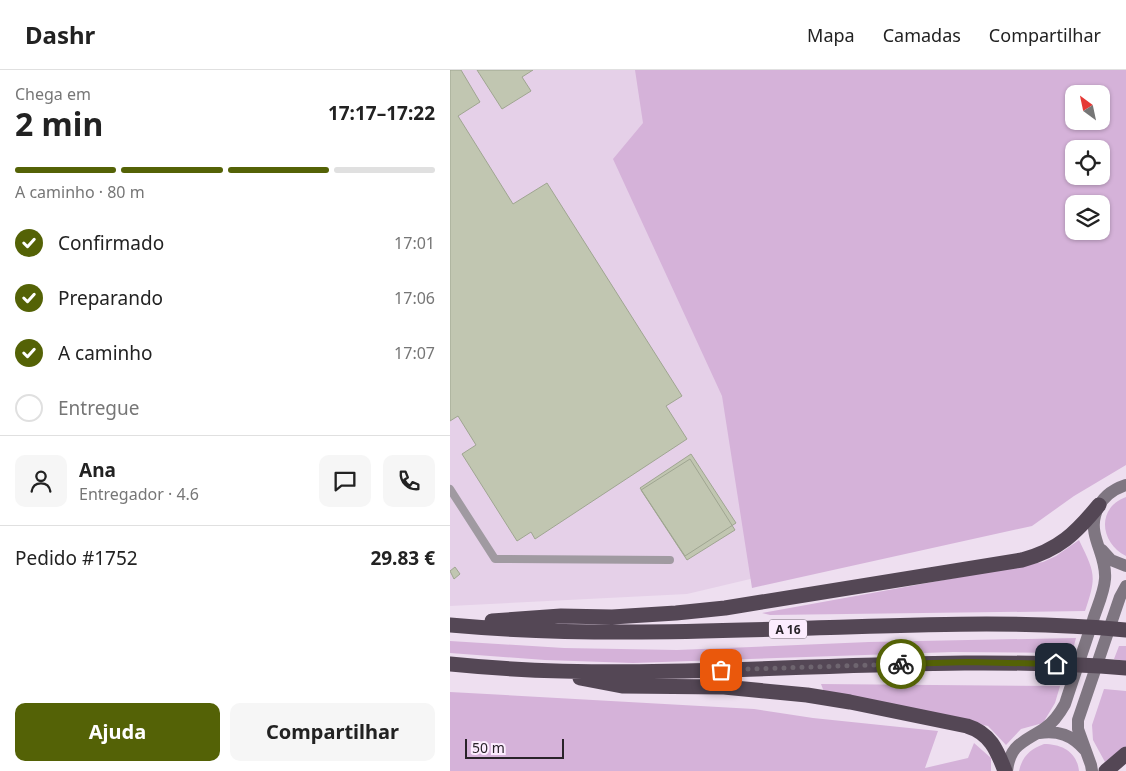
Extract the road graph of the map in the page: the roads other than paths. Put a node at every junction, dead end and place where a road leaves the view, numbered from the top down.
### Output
1 (1126, 485) edge
2 (450, 489) edge
3 (1099, 505) junction
4 (1102, 550) junction
5 (670, 560) dead end
6 (1126, 566) edge
7 (1123, 591) edge
8 (450, 624) edge
9 (1126, 630) edge
10 (450, 664) edge
11 (1126, 668) edge
12 (536, 670) junction
13 (1036, 734) junction
14 (1086, 752) junction
15 (1126, 754) edge
16 (1006, 771) edge
17 (1092, 771) edge
18 (1106, 771) edge

1 - 3 main road
2 - 5 lane
3 - 4 main road
3 - 8 highway, A 16
4 - 6 main road
4 - 13 main road
7 - 14 main road
8 - 9 highway, A 16
10 - 12 highway
11 - 12 highway
12 - 16 highway
13 - 14 main road
13 - 16 main road
14 - 17 main road
15 - 18 highway

